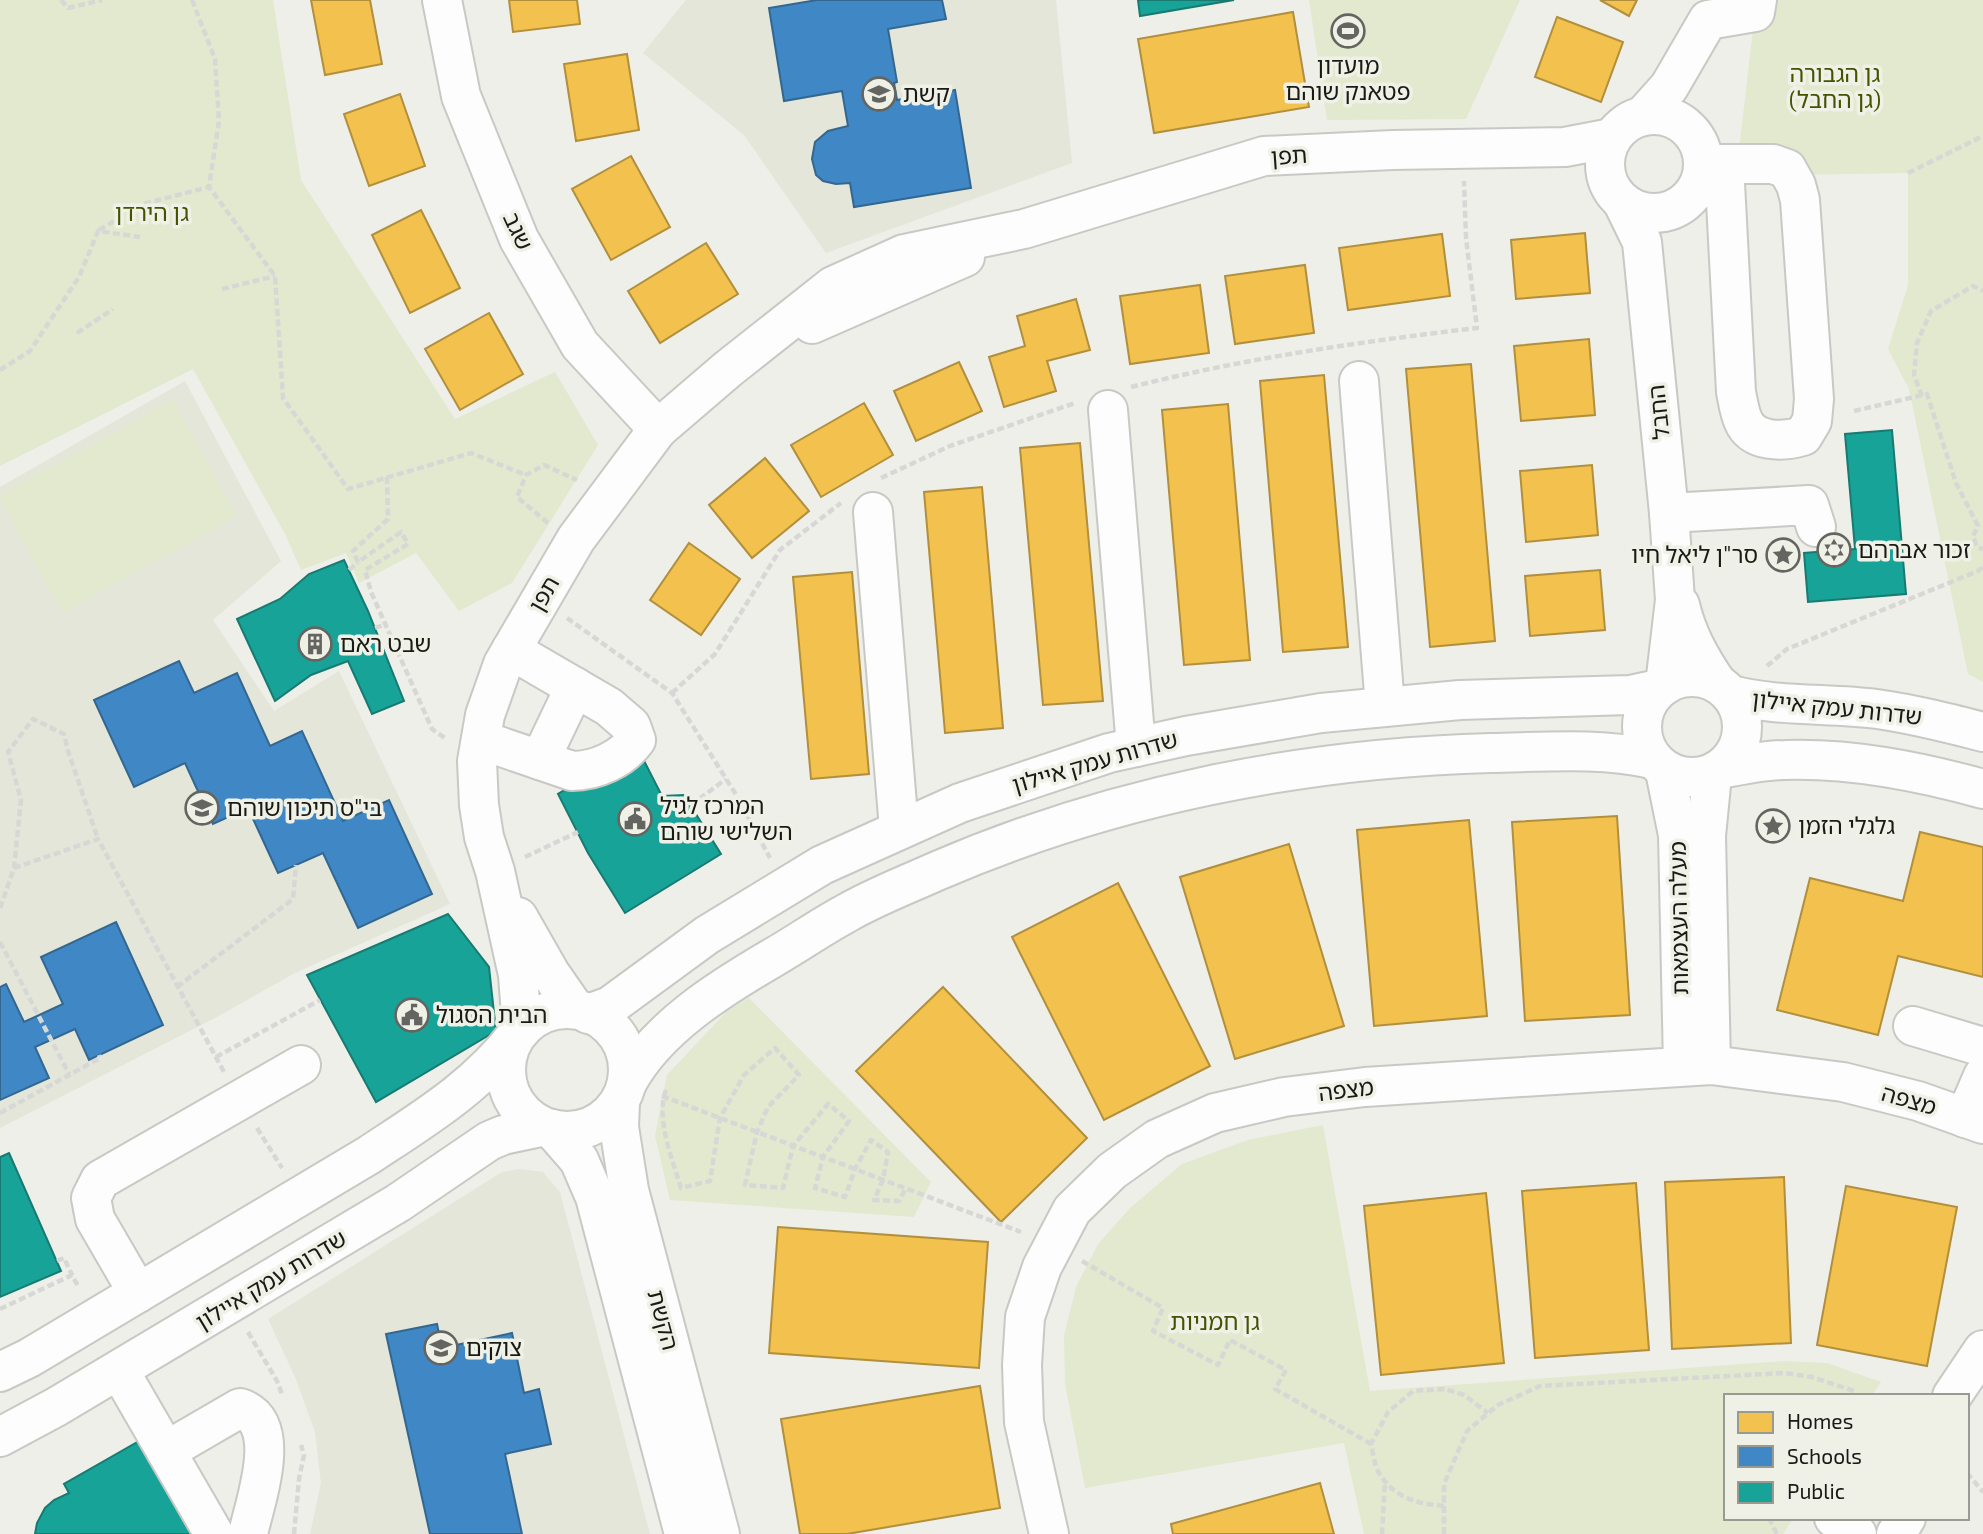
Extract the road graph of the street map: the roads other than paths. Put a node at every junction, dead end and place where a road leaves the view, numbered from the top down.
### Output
1 (442, 0) edge
2 (1757, 0) edge
3 (1651, 116) junction
4 (1565, 148) junction
5 (1714, 164) junction
6 (1614, 190) junction
7 (1668, 212) junction
8 (1642, 242) junction
9 (1359, 381) dead end
10 (1108, 410) dead end
11 (658, 429) junction
12 (873, 512) dead end
13 (1669, 513) junction
14 (1816, 527) dead end
15 (1674, 583) junction
16 (511, 650) junction
17 (575, 687) junction
18 (1662, 687) junction
19 (1724, 689) junction
20 (1385, 706) junction
21 (1983, 732) edge
22 (1136, 747) junction
23 (479, 750) junction
24 (540, 760) junction
25 (1659, 765) junction
26 (1716, 772) junction
27 (1983, 789) edge
28 (899, 829) junction
29 (495, 871) junction
30 (581, 1011) junction
31 (1913, 1026) dead end
32 (520, 1031) junction
33 (1983, 1047) edge
34 (301, 1065) dead end
35 (1697, 1066) junction
36 (1983, 1076) edge
37 (623, 1093) junction
38 (1974, 1121) edge
39 (546, 1128) junction
40 (138, 1293) junction
41 (1983, 1350) edge
42 (119, 1370) junction
43 (0, 1372) edge
44 (1953, 1394) edge
45 (0, 1437) edge
46 (166, 1451) junction
47 (1837, 1520) edge
48 (214, 1534) edge
49 (248, 1534) edge
50 (684, 1534) edge
51 (720, 1534) edge
52 (1049, 1534) edge
53 (1857, 1534) edge

1 - 11 street, שגב
2 - 3 street
3 - 4 street, תפן
3 - 5 street
3 - 6 street
4 - 6 street
4 - 11 street, תפן
5 - 5 street
5 - 7 street
6 - 7 street
6 - 8 street, החבל
7 - 8 street
8 - 13 street, החבל
9 - 20 street
10 - 22 street
11 - 16 street, תפן
12 - 28 street
13 - 14 street
13 - 15 street, החבל
15 - 18 street, החבל
15 - 19 street, החבל
16 - 17 street
16 - 23 street, תפן
17 - 24 street
17 - 24 street
18 - 19 street
18 - 20 street, שדרות עמק איילון
18 - 25 street
19 - 21 street, שדרות עמק איילון
19 - 26 street
20 - 22 street, שדרות עמק איילון
22 - 28 street, שדרות עמק איילון
23 - 24 street
23 - 29 street, תפן
25 - 26 street
25 - 35 street, מעלה העצמאות
25 - 37 street
26 - 27 street
26 - 35 street, מעלה העצמאות
28 - 30 street, שדרות עמק איילון
29 - 30 street, תפן
29 - 32 street, תפן
30 - 32 street
30 - 37 street
31 - 33 street
32 - 39 street
32 - 40 street
34 - 40 street
35 - 38 street, מצפה
35 - 52 street, מצפה
36 - 38 street
37 - 39 street
37 - 51 street, הקשת
39 - 42 street, שדרות עמק איילון
39 - 50 street, הקשת
40 - 43 street
41 - 44 street
42 - 45 street, שדרות עמק איילון
42 - 46 street
46 - 48 street
46 - 49 street
47 - 53 street

